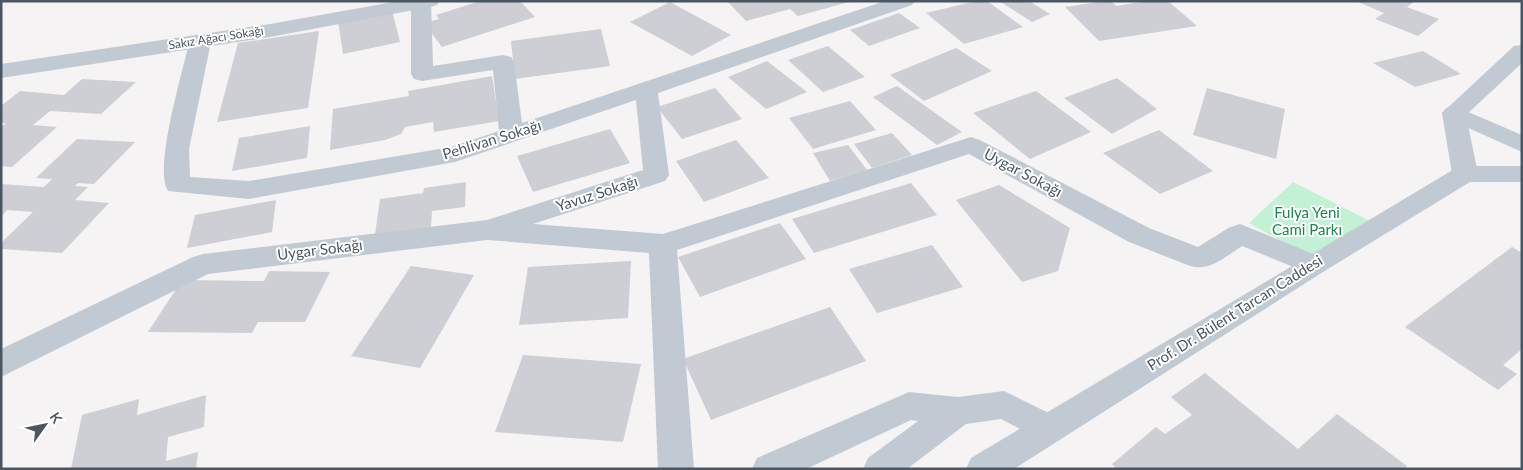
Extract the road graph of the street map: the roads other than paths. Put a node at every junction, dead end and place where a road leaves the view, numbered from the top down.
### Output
1 (905, 1) edge
2 (424, 2) edge
3 (200, 42) junction
4 (1522, 51) edge
5 (1, 71) edge
6 (646, 90) junction
7 (1454, 113) junction
8 (512, 135) junction
9 (1522, 144) edge
10 (1465, 174) junction
11 (1522, 174) edge
12 (487, 230) junction
13 (662, 244) junction
14 (1313, 264) junction
15 (2, 363) edge
16 (958, 411) junction
17 (1047, 428) junction
18 (676, 469) edge
19 (769, 469) edge
20 (880, 469) edge
21 (983, 469) edge

1 - 6 street, Pehlivan Sokağı
2 - 3 street, Sakız Ağacı Sokağı
2 - 8 street
3 - 5 street, Sakız Ağacı Sokağı
3 - 8 street, Pehlivan Sokağı
4 - 7 street
6 - 8 street, Pehlivan Sokağı
6 - 12 street, Yavuz Sokağı
7 - 9 street
7 - 10 street
10 - 11 street
10 - 14 street, Prof. Dr. Bülent Tarcan Caddesi
12 - 13 street, Uygar Sokağı
12 - 15 street, Uygar Sokağı
13 - 14 street, Uygar Sokağı
13 - 18 street
14 - 17 street, Prof. Dr. Bülent Tarcan Caddesi
16 - 17 street
16 - 19 street
16 - 20 street
17 - 21 street, Prof. Dr. Bülent Tarcan Caddesi

